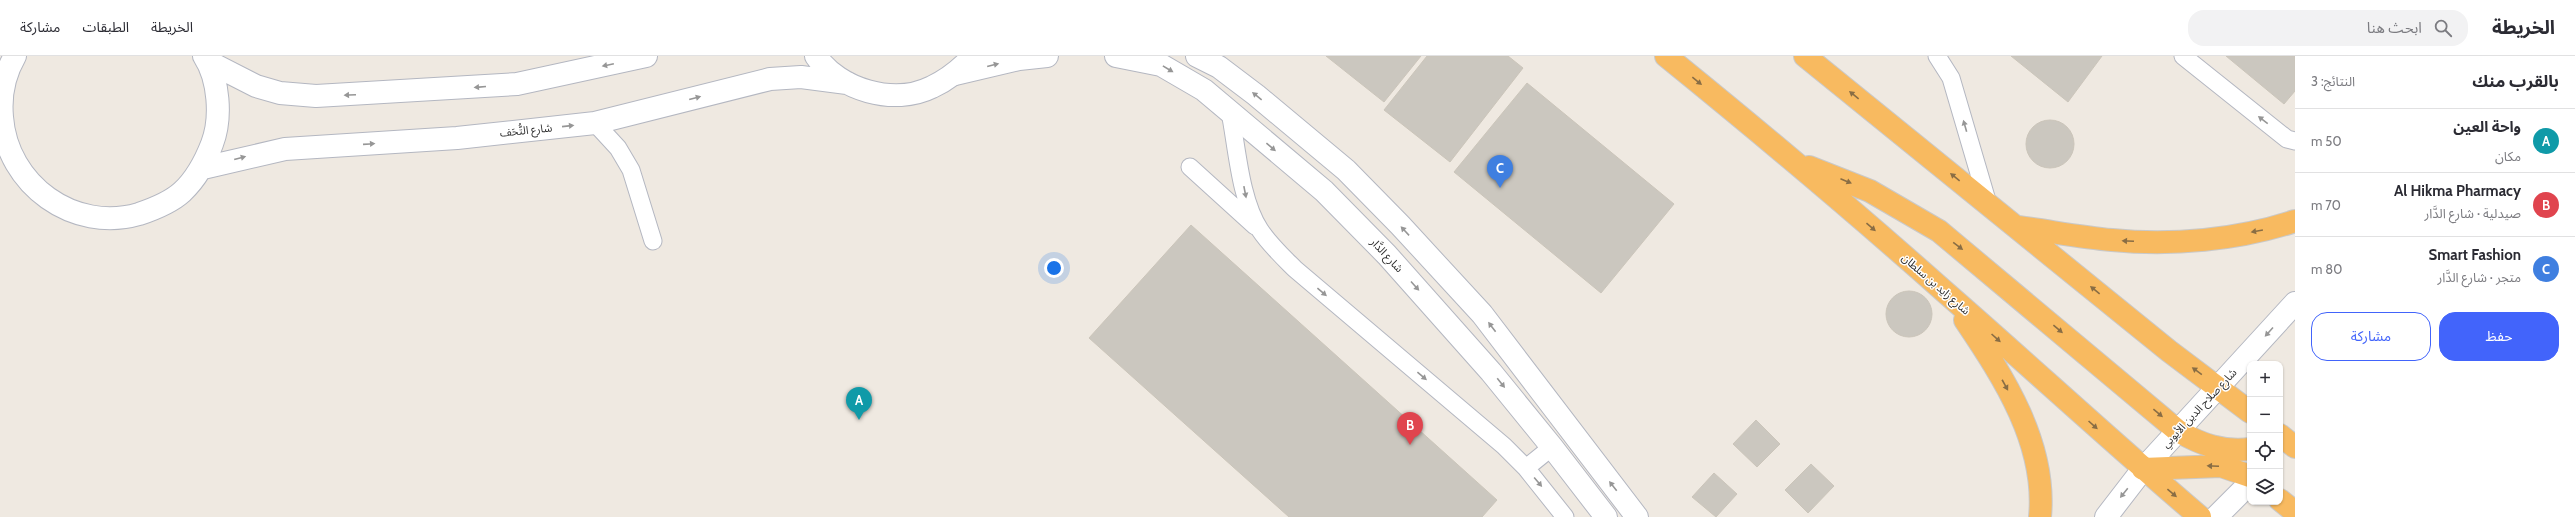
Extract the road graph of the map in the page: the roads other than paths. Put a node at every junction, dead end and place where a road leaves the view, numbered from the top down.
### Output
1 (646, 56) edge
2 (816, 56) edge
3 (973, 56) edge
4 (1047, 56) edge
5 (1116, 56) edge
6 (1197, 56) edge
7 (1666, 56) edge
8 (1805, 56) edge
9 (1937, 56) edge
10 (2183, 56) edge
11 (205, 58) edge
12 (8, 64) edge
13 (955, 74) junction
14 (847, 83) junction
15 (1230, 112) junction
16 (595, 123) junction
17 (2295, 141) edge
18 (1797, 162) junction
19 (1190, 167) dead end
20 (202, 168) junction
21 (0, 170) edge
22 (35, 189) junction
23 (1988, 204) junction
24 (2295, 221) edge
25 (2018, 227) junction
26 (1260, 229) junction
27 (653, 241) dead end
28 (1947, 293) junction
29 (2295, 302) edge
30 (2218, 387) junction
31 (2247, 410) edge
32 (2178, 431) junction
33 (1552, 446) junction
34 (2247, 448) edge
35 (1526, 468) junction
36 (2143, 469) junction
37 (2247, 475) edge
38 (2247, 486) edge
39 (2283, 502) edge
40 (2295, 512) edge
41 (1565, 517) edge
42 (1606, 517) edge
43 (1637, 517) edge
44 (2040, 517) edge
45 (2106, 517) edge
46 (2200, 517) edge
47 (2216, 517) edge

1 -> 11 street
2 - 14 street
3 - 13 street
13 -> 4 street
5 -> 15 street, شارع الدَّار
43 -> 6 street
7 -> 18 highway, شارع زايد بن سلطان
23 -> 8 highway
23 -> 9 lane
17 -> 10 lane
11 - 20 street
12 - 22 street
13 - 14 street
16 -> 14 street, شارع التُّحَف
15 -> 26 lane
15 -> 33 street, شارع الدَّار
20 -> 16 street, شارع التُّحَف
16 - 27 lane
18 -> 28 highway, شارع زايد بن سلطان
18 -> 32 highway
19 - 26 lane
20 - 22 street
21 - 22 street
23 - 25 highway
24 -> 25 highway
30 -> 25 highway
26 -> 35 lane
28 -> 36 highway, شارع زايد بن سلطان
28 -> 44 highway
29 -> 30 street, شارع صلاح الدين الأيوبي
30 - 31 highway
30 - 32 street, شارع صلاح الدين الأيوبي
32 - 34 highway
32 - 36 street, شارع صلاح الدين الأيوبي
33 - 35 lane
33 - 42 street, شارع الدَّار
35 -> 41 lane
37 -> 36 highway
36 -> 45 street, شارع صلاح الدين الأيوبي
36 -> 46 highway, شارع زايد بن سلطان
38 - 47 street
39 - 40 highway

